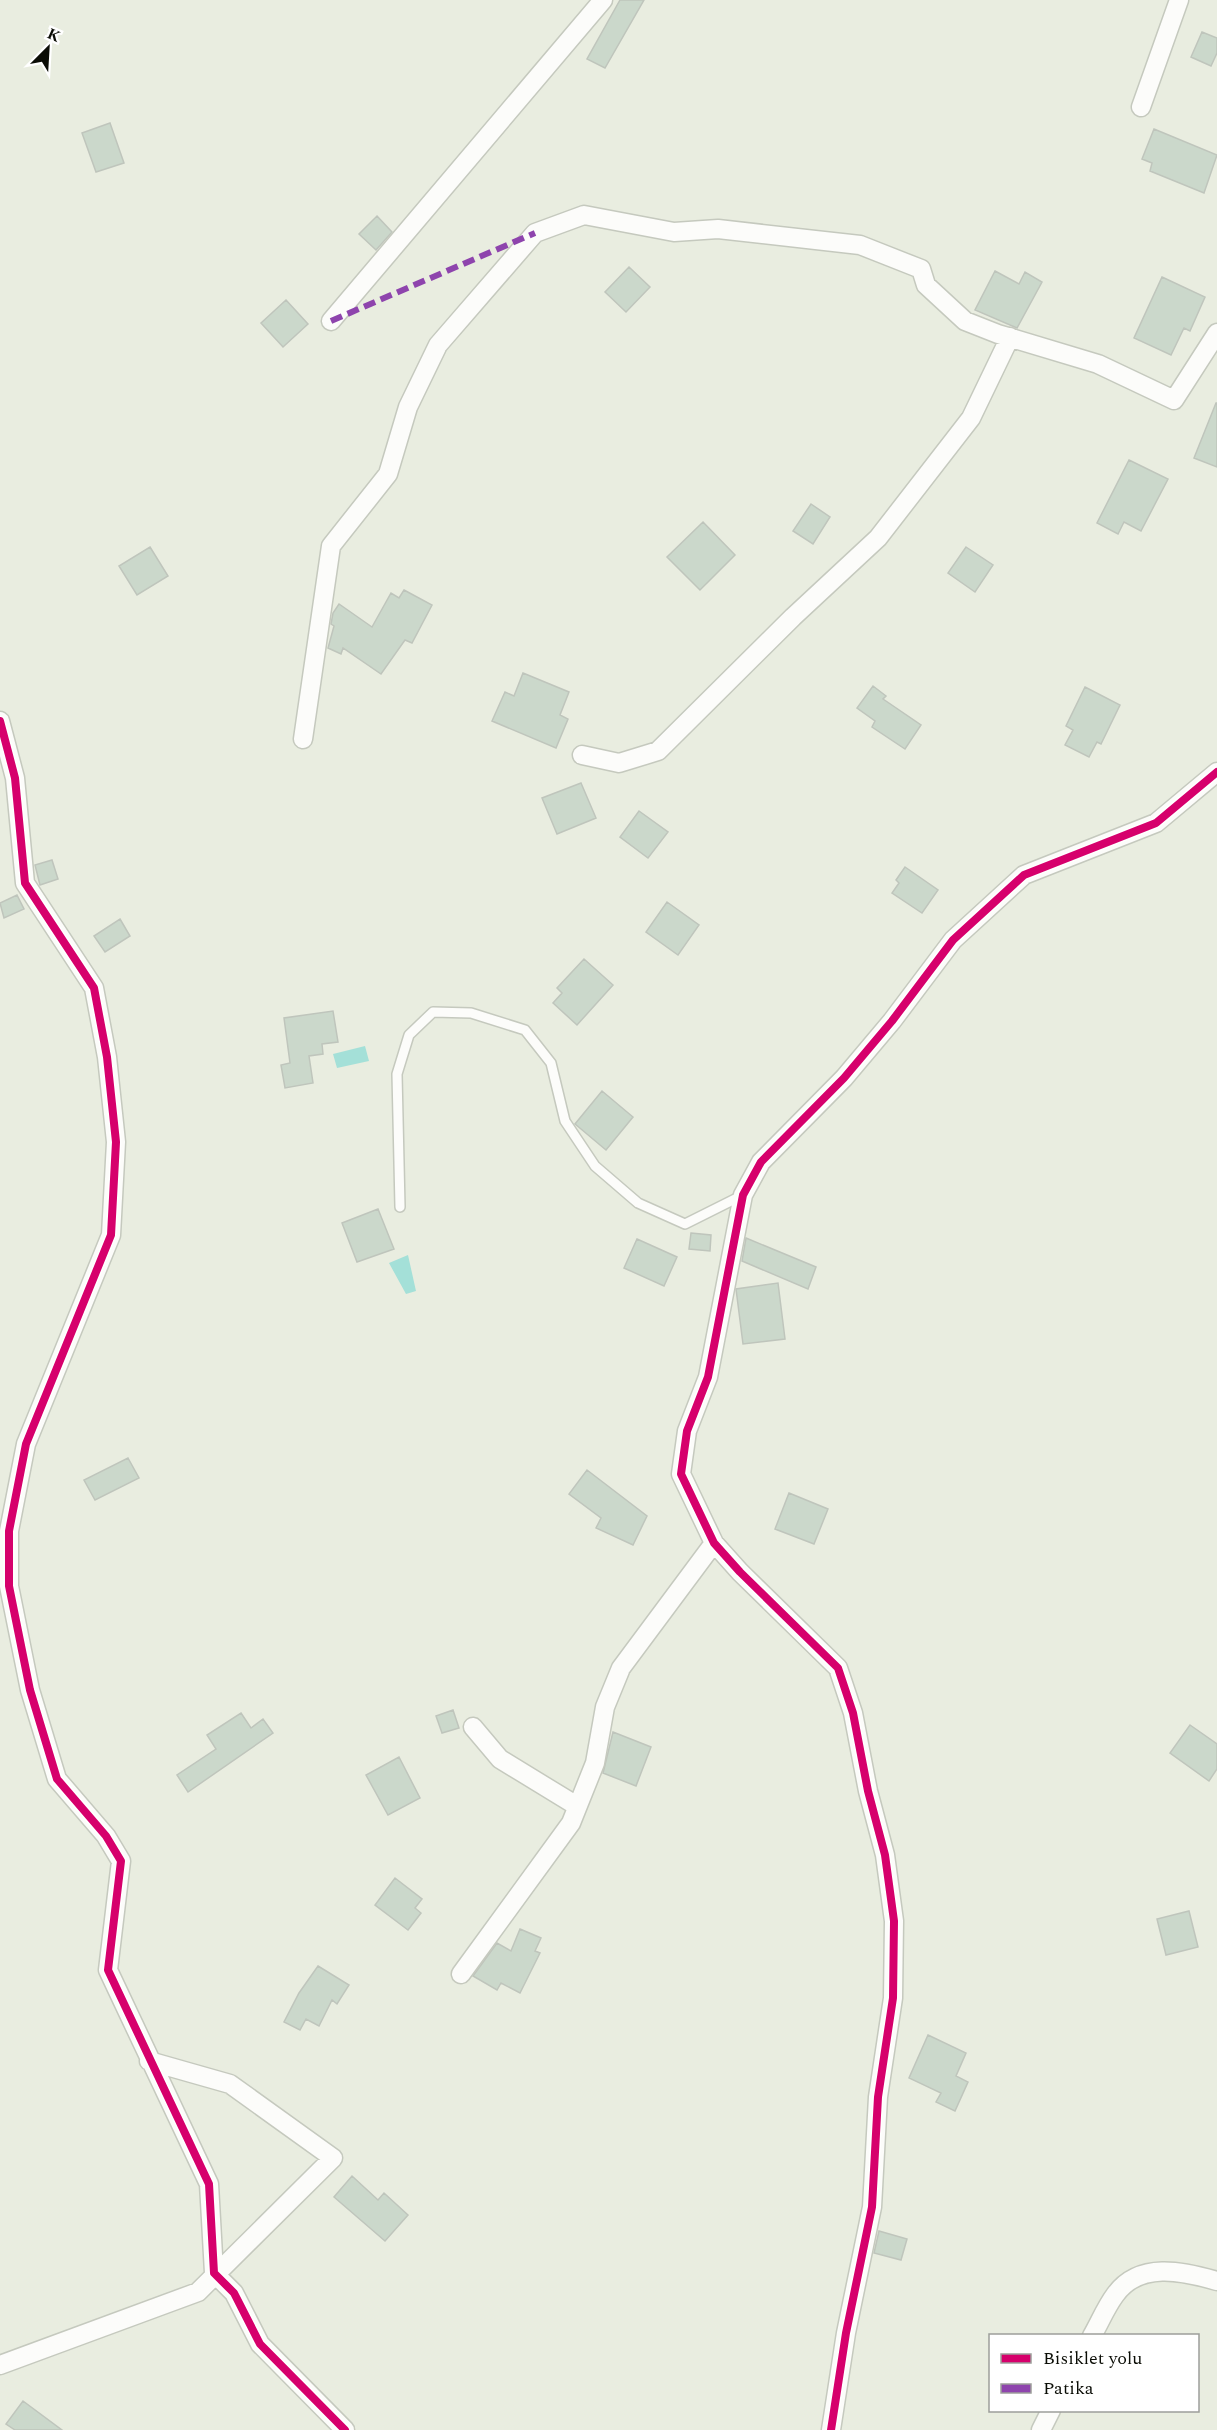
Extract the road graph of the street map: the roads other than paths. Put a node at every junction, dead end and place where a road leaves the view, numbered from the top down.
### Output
1 (603, 0) edge
2 (1179, 0) edge
3 (1141, 107) dead end
4 (331, 321) dead end
5 (1217, 333) edge
6 (1010, 337) junction
7 (0, 722) edge
8 (303, 739) dead end
9 (582, 755) dead end
10 (1217, 772) edge
11 (743, 1195) junction
12 (400, 1207) dead end
13 (714, 1543) junction
14 (473, 1727) dead end
15 (578, 1806) junction
16 (462, 1974) dead end
17 (149, 2061) junction
18 (214, 2273) junction
19 (1217, 2282) edge
20 (1093, 2334) edge
21 (0, 2366) edge
22 (1050, 2412) edge
23 (345, 2430) edge
24 (831, 2430) edge
25 (1041, 2430) edge

1 - 4 street
2 - 3 street
5 - 6 street
6 - 8 street
6 - 9 street
7 - 17 street
10 - 11 street
11 - 12 lane
11 - 13 street
13 - 15 street
13 - 24 street
14 - 15 street
15 - 16 street
17 - 18 street
17 - 18 street
18 - 21 street
18 - 23 street
19 - 20 street
22 - 25 street

